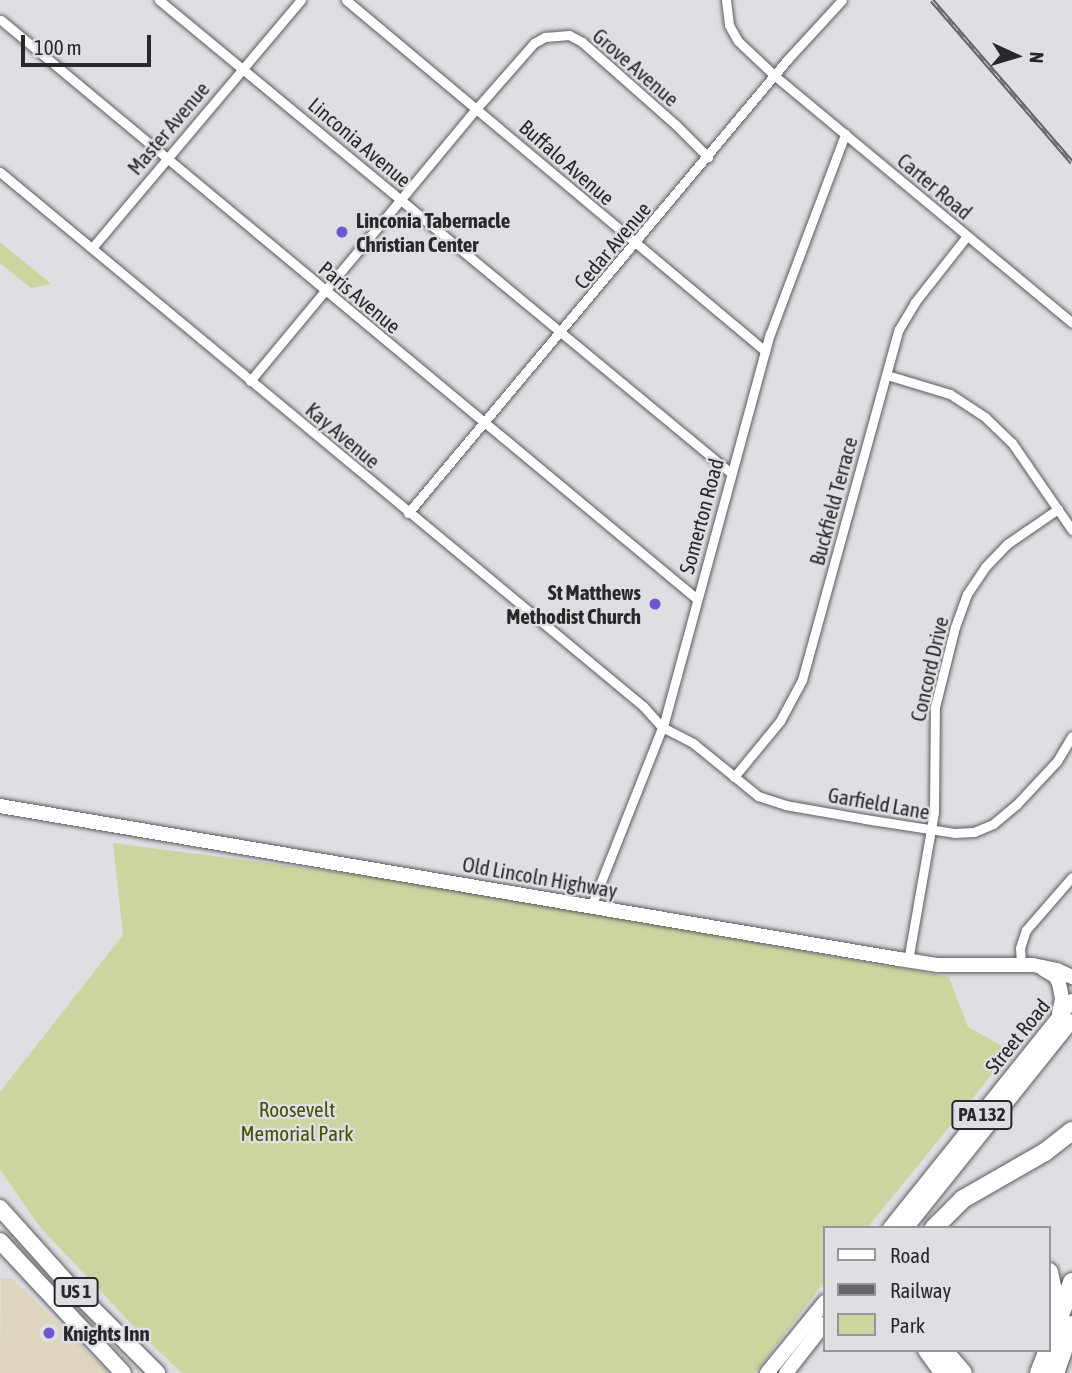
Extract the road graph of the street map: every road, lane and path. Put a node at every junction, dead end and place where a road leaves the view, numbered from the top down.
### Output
1 (159, 0) edge
2 (300, 0) edge
3 (346, 0) edge
4 (726, 0) edge
5 (842, 0) edge
6 (1, 20) edge
7 (242, 68) junction
8 (775, 76) junction
9 (476, 109) junction
10 (845, 134) junction
11 (708, 157) junction
12 (167, 158) junction
13 (0, 172) edge
14 (402, 200) junction
15 (967, 236) junction
16 (636, 243) junction
17 (92, 248) junction
18 (326, 291) junction
19 (1072, 323) edge
20 (561, 334) junction
21 (765, 351) junction
22 (887, 375) junction
23 (250, 381) junction
24 (485, 424) junction
25 (731, 473) junction
26 (1058, 509) junction
27 (408, 513) junction
28 (1072, 530) edge
29 (697, 599) junction
30 (662, 727) junction
31 (1072, 736) edge
32 (734, 777) junction
33 (0, 806) edge
34 (931, 830) junction
35 (1072, 877) edge
36 (591, 907) junction
37 (908, 961) junction
38 (1028, 965) junction
39 (1072, 977) edge
40 (1072, 1001) edge
41 (1056, 1020) junction
42 (1072, 1021) edge
43 (1072, 1131) edge
44 (0, 1208) edge
45 (892, 1226) edge
46 (908, 1226) edge
47 (936, 1226) edge
48 (0, 1241) edge
49 (1051, 1282) edge
50 (1072, 1282) edge
51 (824, 1303) edge
52 (1051, 1304) edge
53 (824, 1324) edge
54 (1072, 1325) edge
55 (1051, 1340) edge
56 (928, 1352) edge
57 (945, 1352) edge
58 (1040, 1352) edge
59 (1046, 1352) edge
60 (123, 1373) edge
61 (157, 1373) edge
62 (767, 1373) edge
63 (786, 1373) edge
64 (944, 1373) edge
65 (963, 1373) edge
66 (1037, 1373) edge
67 (1055, 1373) edge

1 - 7 street, Linconia Avenue
2 - 7 street, Master Avenue
3 - 9 street, Buffalo Avenue
4 - 8 street, Carter Road
5 - 8 street, Cedar Avenue
6 - 12 street, Paris Avenue
7 - 12 street, Master Avenue
7 - 14 street, Linconia Avenue
8 - 10 street, Carter Road
8 - 11 street, Cedar Avenue
9 - 11 street, Grove Avenue
9 - 14 street
9 - 16 street, Buffalo Avenue
10 - 15 street, Carter Road
10 - 21 street, Somerton Road
11 - 16 street, Cedar Avenue
12 - 17 street, Master Avenue
12 - 18 street, Paris Avenue
13 - 17 street, Kay Avenue
14 - 18 street
14 - 20 street, Linconia Avenue
15 - 19 street, Carter Road
15 - 22 street, Buckfield Terrace
16 - 20 street, Cedar Avenue
16 - 21 street, Buffalo Avenue
17 - 23 street, Kay Avenue
18 - 23 street
18 - 24 street, Paris Avenue
20 - 24 street, Cedar Avenue
20 - 25 street, Linconia Avenue
21 - 25 street, Somerton Road
22 - 26 street
22 - 32 street, Buckfield Terrace
23 - 27 street, Kay Avenue
24 - 27 street, Cedar Avenue
24 - 29 street, Paris Avenue
25 - 29 street, Somerton Road
26 - 28 street
26 - 34 street, Concord Drive
27 - 30 street, Kay Avenue
29 - 30 street, Somerton Road
30 - 32 street, Garfield Lane
30 - 36 street, Somerton Road
31 - 34 street, Garfield Lane
32 - 34 street, Garfield Lane
33 - 36 main road, Old Lincoln Highway
34 - 37 street, Concord Drive
35 - 38 street
36 - 37 main road, Old Lincoln Highway
37 - 38 main road, Old Lincoln Highway
38 - 39 main road, Old Lincoln Highway
38 - 41 main road
40 - 41 main road, Street Road / PA 132
41 - 45 main road, Street Road / PA 132
42 - 46 main road, Street Road / PA 132
43 - 47 highway
44 - 61 highway, US 1
48 - 60 highway, US 1
49 - 52 highway
50 - 55 highway
51 - 62 main road
53 - 63 main road
54 - 67 highway
56 - 64 highway
57 - 65 highway
58 - 66 highway
59 - 66 highway

